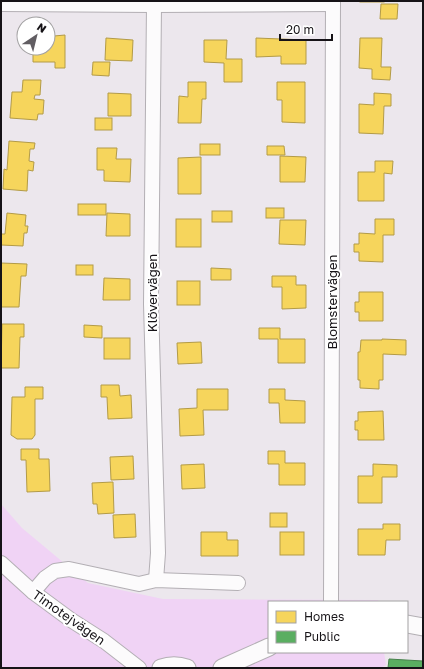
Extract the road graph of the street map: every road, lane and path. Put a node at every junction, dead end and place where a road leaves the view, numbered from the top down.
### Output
1 (333, 3) edge
2 (1, 4) edge
3 (154, 5) junction
4 (1, 563) edge
5 (156, 580) junction
6 (238, 583) dead end
7 (33, 592) junction
8 (331, 601) edge
9 (408, 624) edge
10 (423, 627) edge
11 (268, 646) edge
12 (139, 668) edge
13 (161, 668) edge
14 (187, 668) edge
15 (222, 668) edge

1 - 3 street
1 - 8 street, Blomstervägen
2 - 3 street
3 - 5 street, Klövervägen
4 - 7 street, Timotejvägen
5 - 6 street
5 - 7 street
7 - 12 street, Timotejvägen
9 - 10 street
11 - 15 street
13 - 14 street

